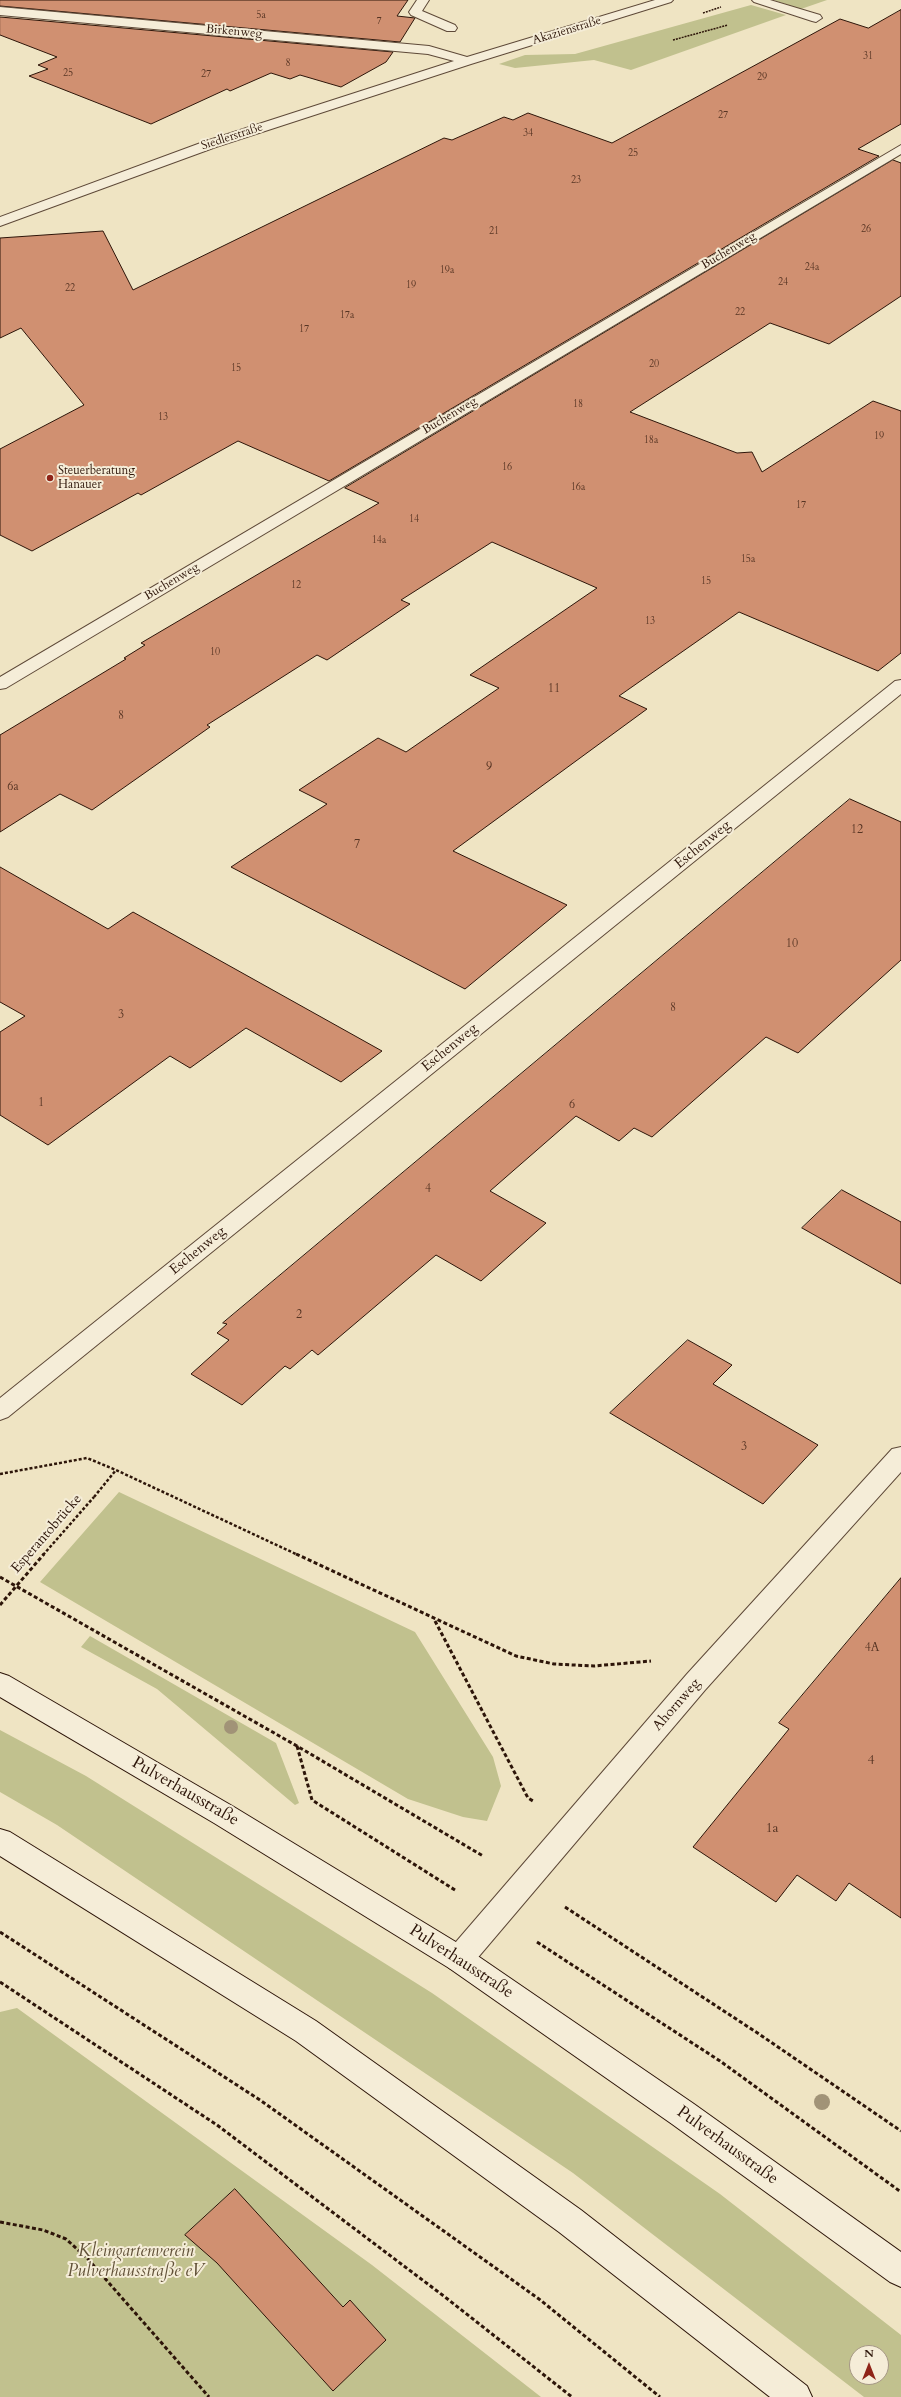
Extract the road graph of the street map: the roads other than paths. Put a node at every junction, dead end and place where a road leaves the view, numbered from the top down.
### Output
1 (423, 0) edge
2 (667, 0) edge
3 (758, 0) edge
4 (0, 11) edge
5 (816, 18) dead end
6 (451, 28) dead end
7 (468, 61) junction
8 (901, 149) edge
9 (0, 222) edge
10 (0, 684) edge
11 (901, 685) edge
12 (0, 1411) edge
13 (901, 1456) edge
14 (0, 1684) edge
15 (0, 1841) edge
16 (459, 1959) junction
17 (901, 2271) edge
18 (796, 2397) edge

1 - 6 street
2 - 7 street, Akazienstraße
3 - 5 street
4 - 7 street, Birkenweg
7 - 9 street, Siedlerstraße
8 - 10 street, Buchenweg
11 - 12 street, Eschenweg
13 - 16 street, Ahornweg
14 - 16 street, Pulverhausstraße
15 - 18 street
16 - 17 street, Pulverhausstraße

